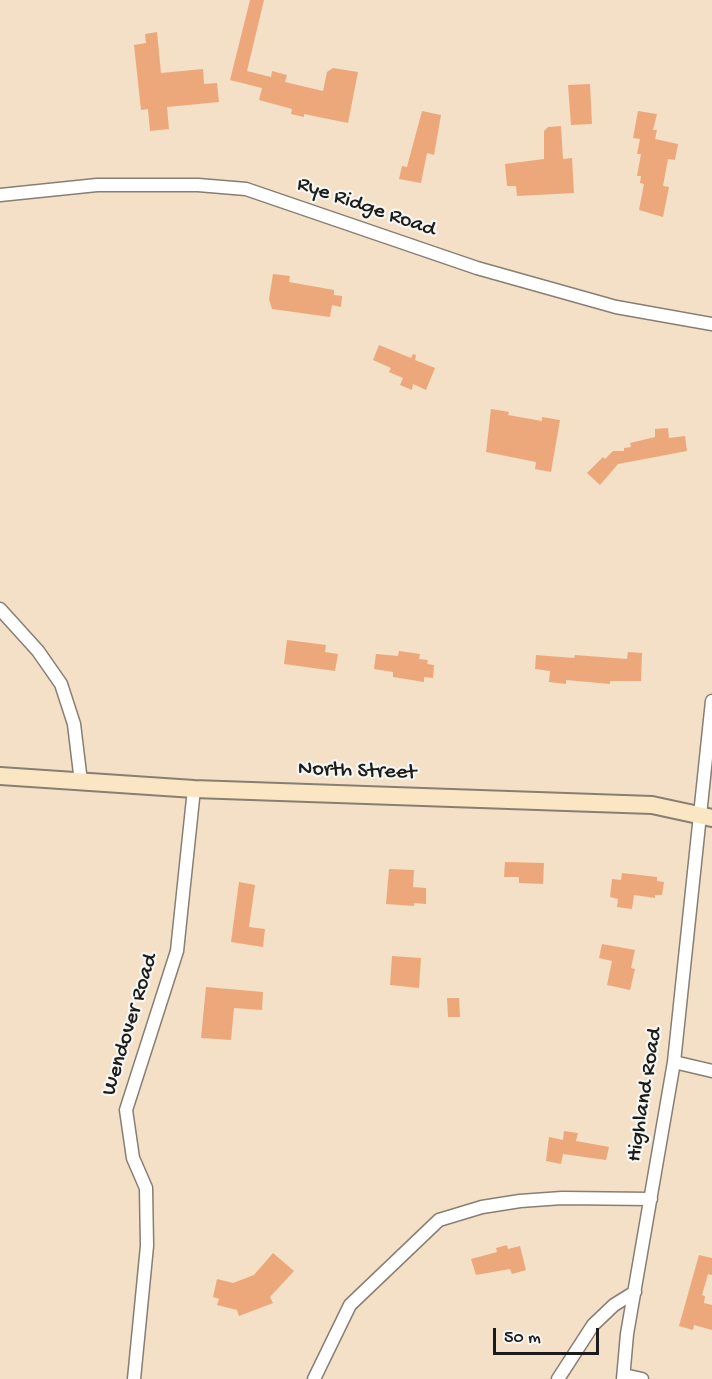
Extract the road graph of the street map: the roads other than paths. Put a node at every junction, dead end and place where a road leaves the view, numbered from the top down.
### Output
1 (0, 195) edge
2 (712, 324) edge
3 (0, 609) edge
4 (712, 701) edge
5 (0, 776) edge
6 (81, 782) junction
7 (194, 789) junction
8 (706, 816) edge
9 (674, 1062) junction
10 (712, 1071) edge
11 (651, 1199) junction
12 (635, 1292) junction
13 (624, 1377) edge
14 (134, 1379) edge
15 (314, 1379) edge
16 (558, 1379) edge
17 (642, 1379) edge

1 - 2 street, Rye Ridge Road
3 - 6 street
4 - 8 street, Highland Road
5 - 6 main road, North Street
6 - 7 main road, North Street
7 - 8 main road, North Street
7 - 14 street, Wendover Road
8 - 9 street, Highland Road
9 - 10 street
9 - 11 street, Highland Road
11 - 12 street, Highland Road
11 - 15 street
12 - 13 street, Highland Road
12 - 16 street
13 - 17 street

